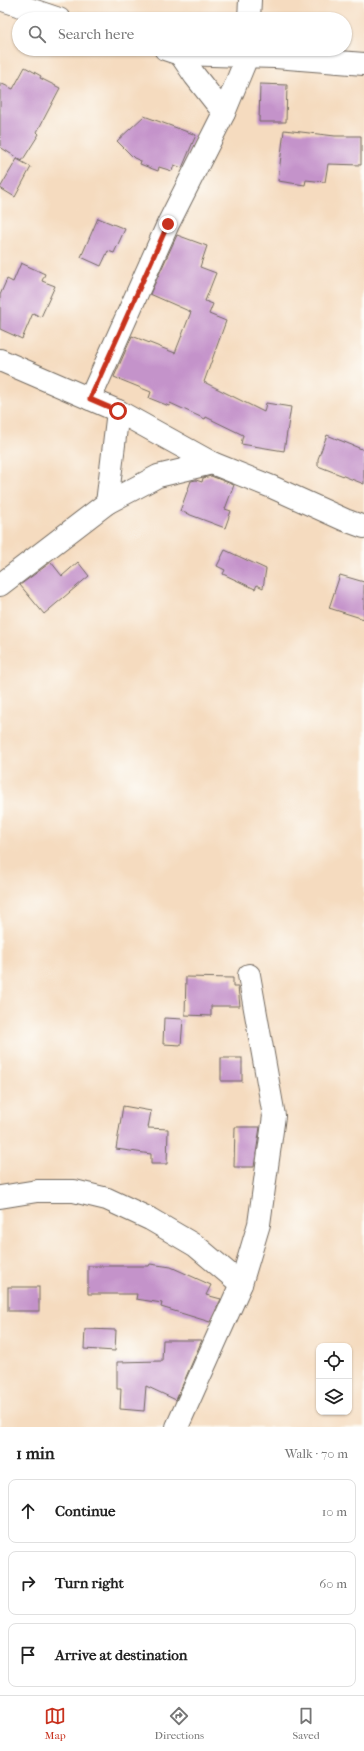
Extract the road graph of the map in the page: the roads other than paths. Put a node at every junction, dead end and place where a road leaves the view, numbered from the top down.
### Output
1 (3, 0) edge
2 (250, 0) edge
3 (39, 12) edge
4 (249, 12) edge
5 (177, 56) edge
6 (247, 56) edge
7 (264, 56) edge
8 (364, 64) edge
9 (224, 112) junction
10 (0, 360) edge
11 (90, 399) junction
12 (118, 411) junction
13 (212, 462) junction
14 (107, 503) junction
15 (364, 527) edge
16 (0, 584) edge
17 (249, 976) dead end
18 (0, 1197) edge
19 (241, 1284) junction
20 (177, 1427) edge

1 - 3 street
2 - 4 street
5 - 9 street
6 - 9 street
7 - 8 street
9 - 11 street
10 - 11 street
11 - 12 street
12 - 13 street
12 - 14 street
13 - 14 street
13 - 15 street
14 - 16 street
17 - 19 street
18 - 19 street
19 - 20 street

